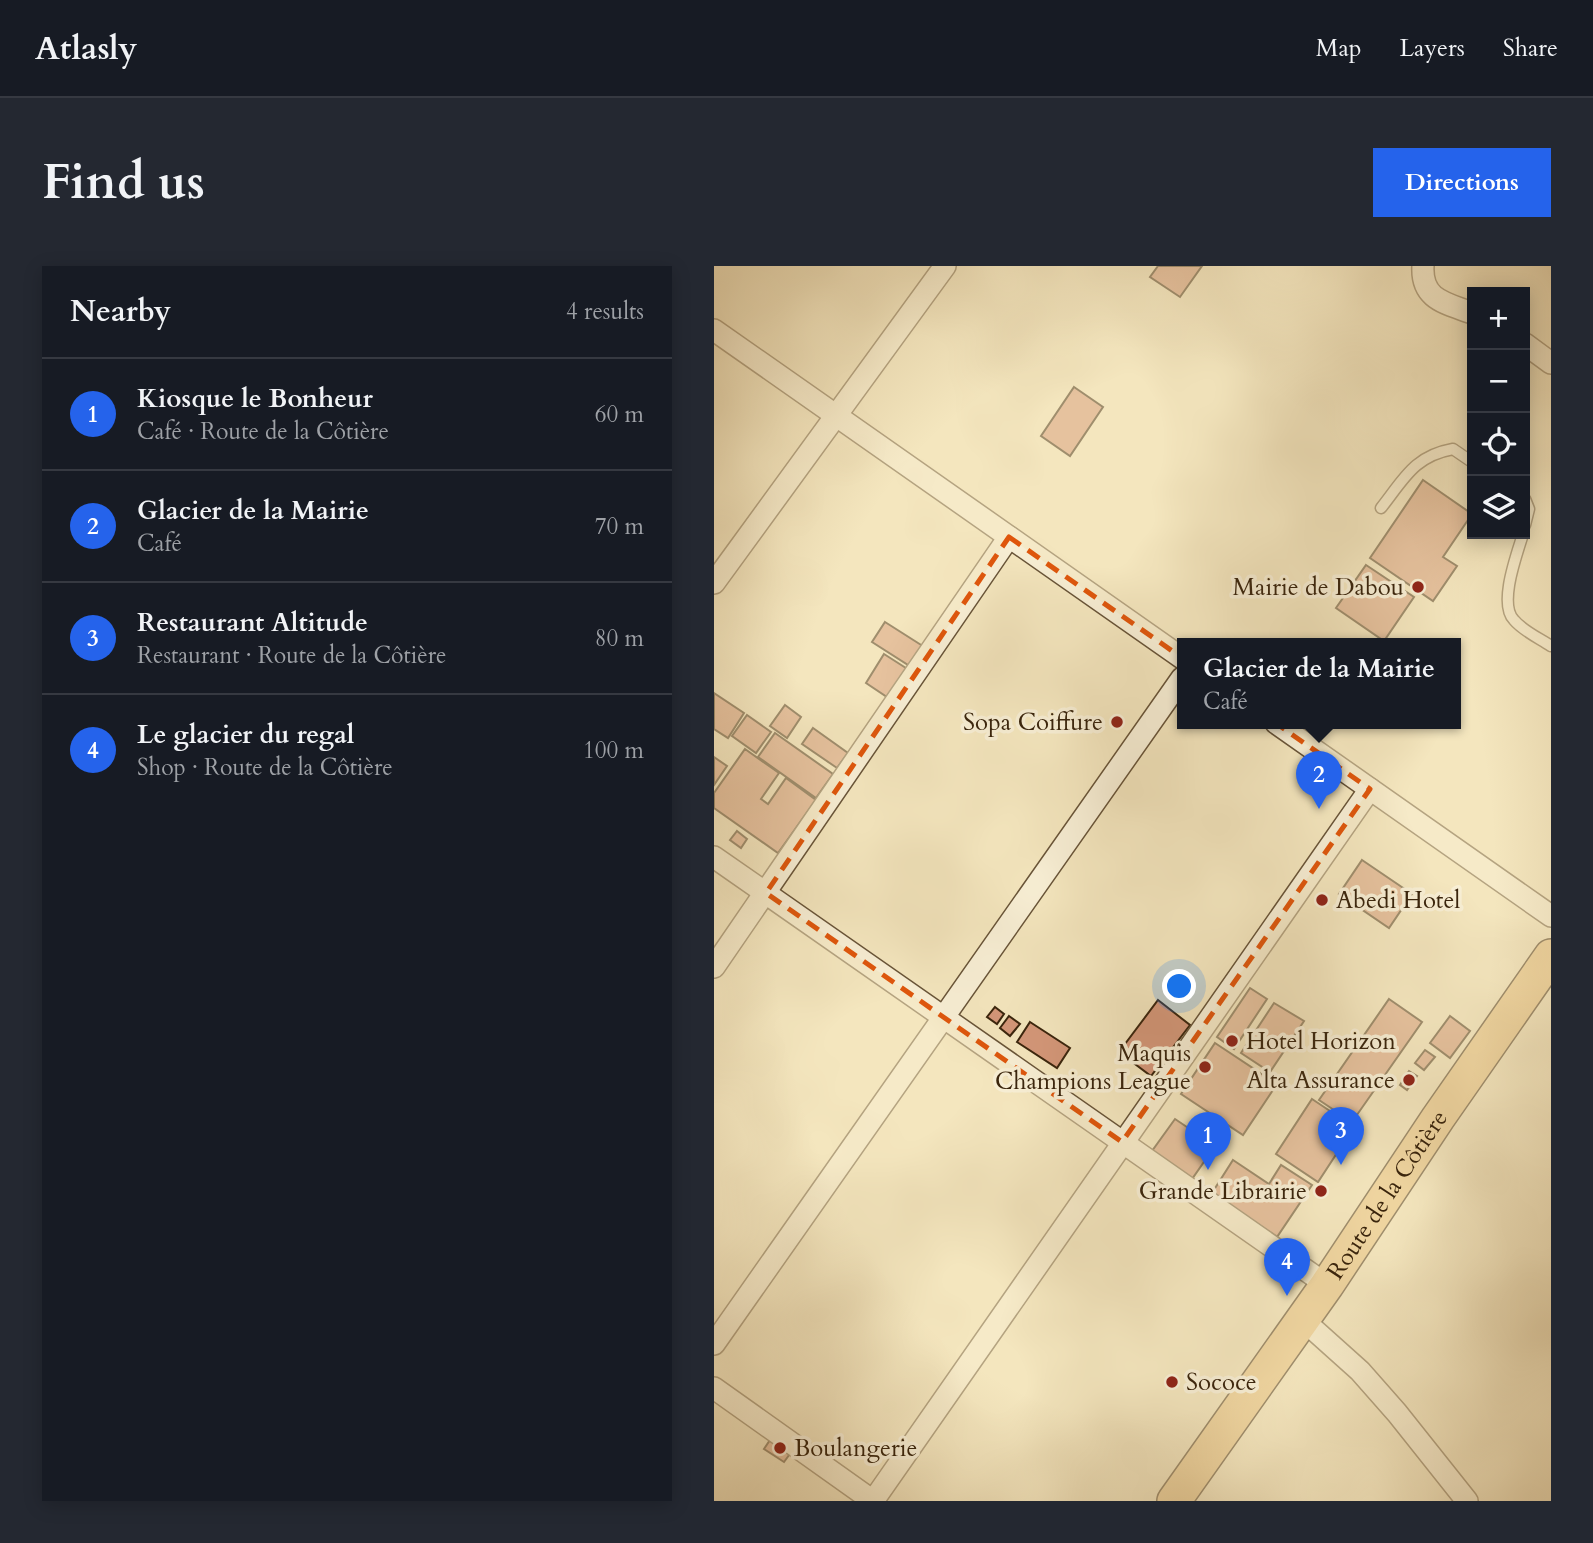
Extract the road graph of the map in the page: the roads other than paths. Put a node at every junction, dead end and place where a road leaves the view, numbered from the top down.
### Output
1 (945, 266) edge
2 (1423, 266) edge
3 (1467, 311) edge
4 (714, 330) edge
5 (1530, 348) edge
6 (1551, 363) edge
7 (835, 415) junction
8 (1467, 459) edge
9 (1381, 508) dead end
10 (1009, 537) junction
11 (1521, 539) edge
12 (714, 583) edge
13 (1551, 646) edge
14 (1177, 655) edge
15 (1177, 685) edge
16 (1285, 729) edge
17 (1370, 789) junction
18 (714, 857) edge
19 (766, 893) junction
20 (1551, 916) edge
21 (1551, 956) edge
22 (714, 967) edge
23 (943, 1016) junction
24 (1122, 1142) junction
25 (1327, 1285) junction
26 (1302, 1319) junction
27 (714, 1344) edge
28 (714, 1388) edge
29 (873, 1501) edge
30 (1174, 1501) edge
31 (1467, 1501) edge

1 - 7 street
2 - 3 street
4 - 7 street
5 - 6 street
7 - 10 street
7 - 12 street
8 - 9 lane
10 - 14 street
10 - 19 street
11 - 13 lane
15 - 23 street
16 - 17 street
17 - 20 street
17 - 24 street
18 - 19 street
19 - 22 street
19 - 23 street
21 - 25 main road, Route de la Côtière
23 - 24 street
23 - 27 street
24 - 25 street
24 - 29 street
25 - 26 main road, Route de la Côtière
26 - 30 main road, Route de la Côtière
26 - 31 street
28 - 29 street

